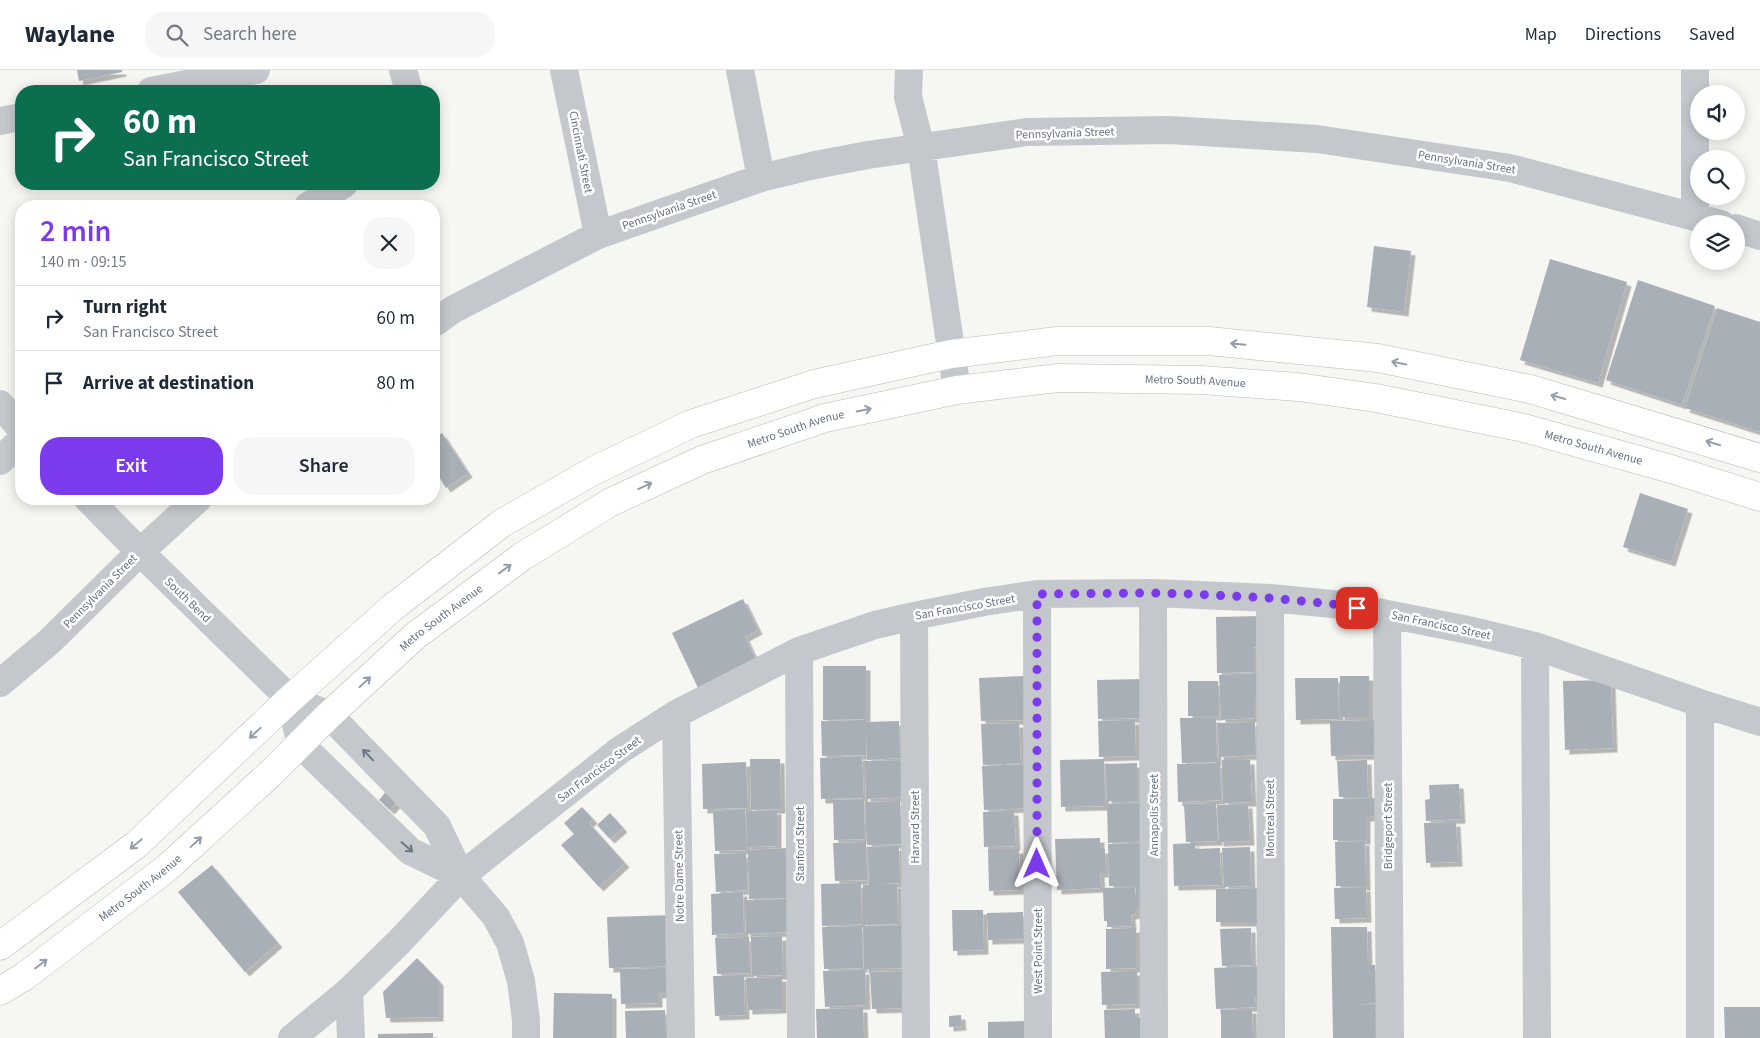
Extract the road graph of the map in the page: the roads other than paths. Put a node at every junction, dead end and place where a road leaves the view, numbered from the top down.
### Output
1 (256, 70) edge
2 (403, 70) edge
3 (564, 70) edge
4 (740, 70) edge
5 (909, 70) edge
6 (1694, 70) edge
7 (181, 85) edge
8 (407, 85) edge
9 (15, 118) edge
10 (0, 121) edge
11 (920, 147) junction
12 (761, 178) junction
13 (334, 190) edge
14 (318, 200) edge
15 (1691, 215) edge
16 (1695, 215) edge
17 (1745, 231) edge
18 (598, 234) junction
19 (1760, 236) edge
20 (440, 319) edge
21 (951, 354) junction
22 (957, 390) junction
23 (0, 404) edge
24 (15, 422) edge
25 (15, 446) edge
26 (1760, 458) edge
27 (0, 461) edge
28 (1760, 497) edge
29 (94, 505) edge
30 (191, 505) edge
31 (140, 552) junction
32 (1153, 593) junction
33 (1037, 594) junction
34 (1270, 598) junction
35 (1387, 614) junction
36 (914, 616) junction
37 (1535, 646) junction
38 (799, 651) junction
39 (0, 682) edge
40 (290, 700) junction
41 (1700, 704) junction
42 (676, 714) junction
43 (329, 715) junction
44 (1760, 722) edge
45 (301, 745) junction
46 (461, 876) junction
47 (0, 946) edge
48 (0, 991) edge
49 (349, 992) junction
50 (292, 1038) edge
51 (351, 1038) edge
52 (526, 1038) edge
53 (681, 1038) edge
54 (801, 1038) edge
55 (916, 1038) edge
56 (1038, 1038) edge
57 (1154, 1038) edge
58 (1271, 1038) edge
59 (1390, 1038) edge
60 (1537, 1038) edge
61 (1700, 1038) edge

1 - 7 street
2 - 8 street
3 - 18 street, Cincinnati Street
4 - 12 street
5 - 11 street
6 - 16 street
9 - 10 street
11 - 12 street, Pennsylvania Street
11 - 15 street, Pennsylvania Street
11 - 21 street
12 - 18 street, Pennsylvania Street
13 - 14 street
17 - 19 street
18 - 20 street, Pennsylvania Street
21 - 22 street
26 -> 21 street
21 - 40 street
22 - 28 street, Metro South Avenue
43 -> 22 street, Metro South Avenue
23 - 24 street
25 - 27 street
29 - 31 street, South Bend
30 - 31 street, Pennsylvania Street
31 - 39 street, Pennsylvania Street
31 - 40 street, South Bend
32 - 33 street, San Francisco Street
32 - 34 street, San Francisco Street
32 - 57 street, Annapolis Street
33 - 36 street, San Francisco Street
33 - 56 street, West Point Street
34 - 35 street, San Francisco Street
34 - 58 street, Montreal Street
35 - 37 street, San Francisco Street
35 - 59 street, Bridgeport Street
36 - 38 street, San Francisco Street
36 - 55 street, Harvard Street
37 - 41 street, San Francisco Street
37 - 60 street
38 - 42 street, San Francisco Street
38 - 54 street, Stanford Street
40 - 43 street
40 - 45 street
40 -> 47 street
41 - 44 street, San Francisco Street
41 - 61 street
42 - 46 street, San Francisco Street
42 - 53 street, Notre Dame Street
43 - 45 street, Metro South Avenue
46 -> 43 street
45 -> 46 street
48 -> 45 street, Metro South Avenue
46 - 49 street, San Francisco Street
46 - 52 street
49 - 50 street, San Francisco Street
49 - 51 street

